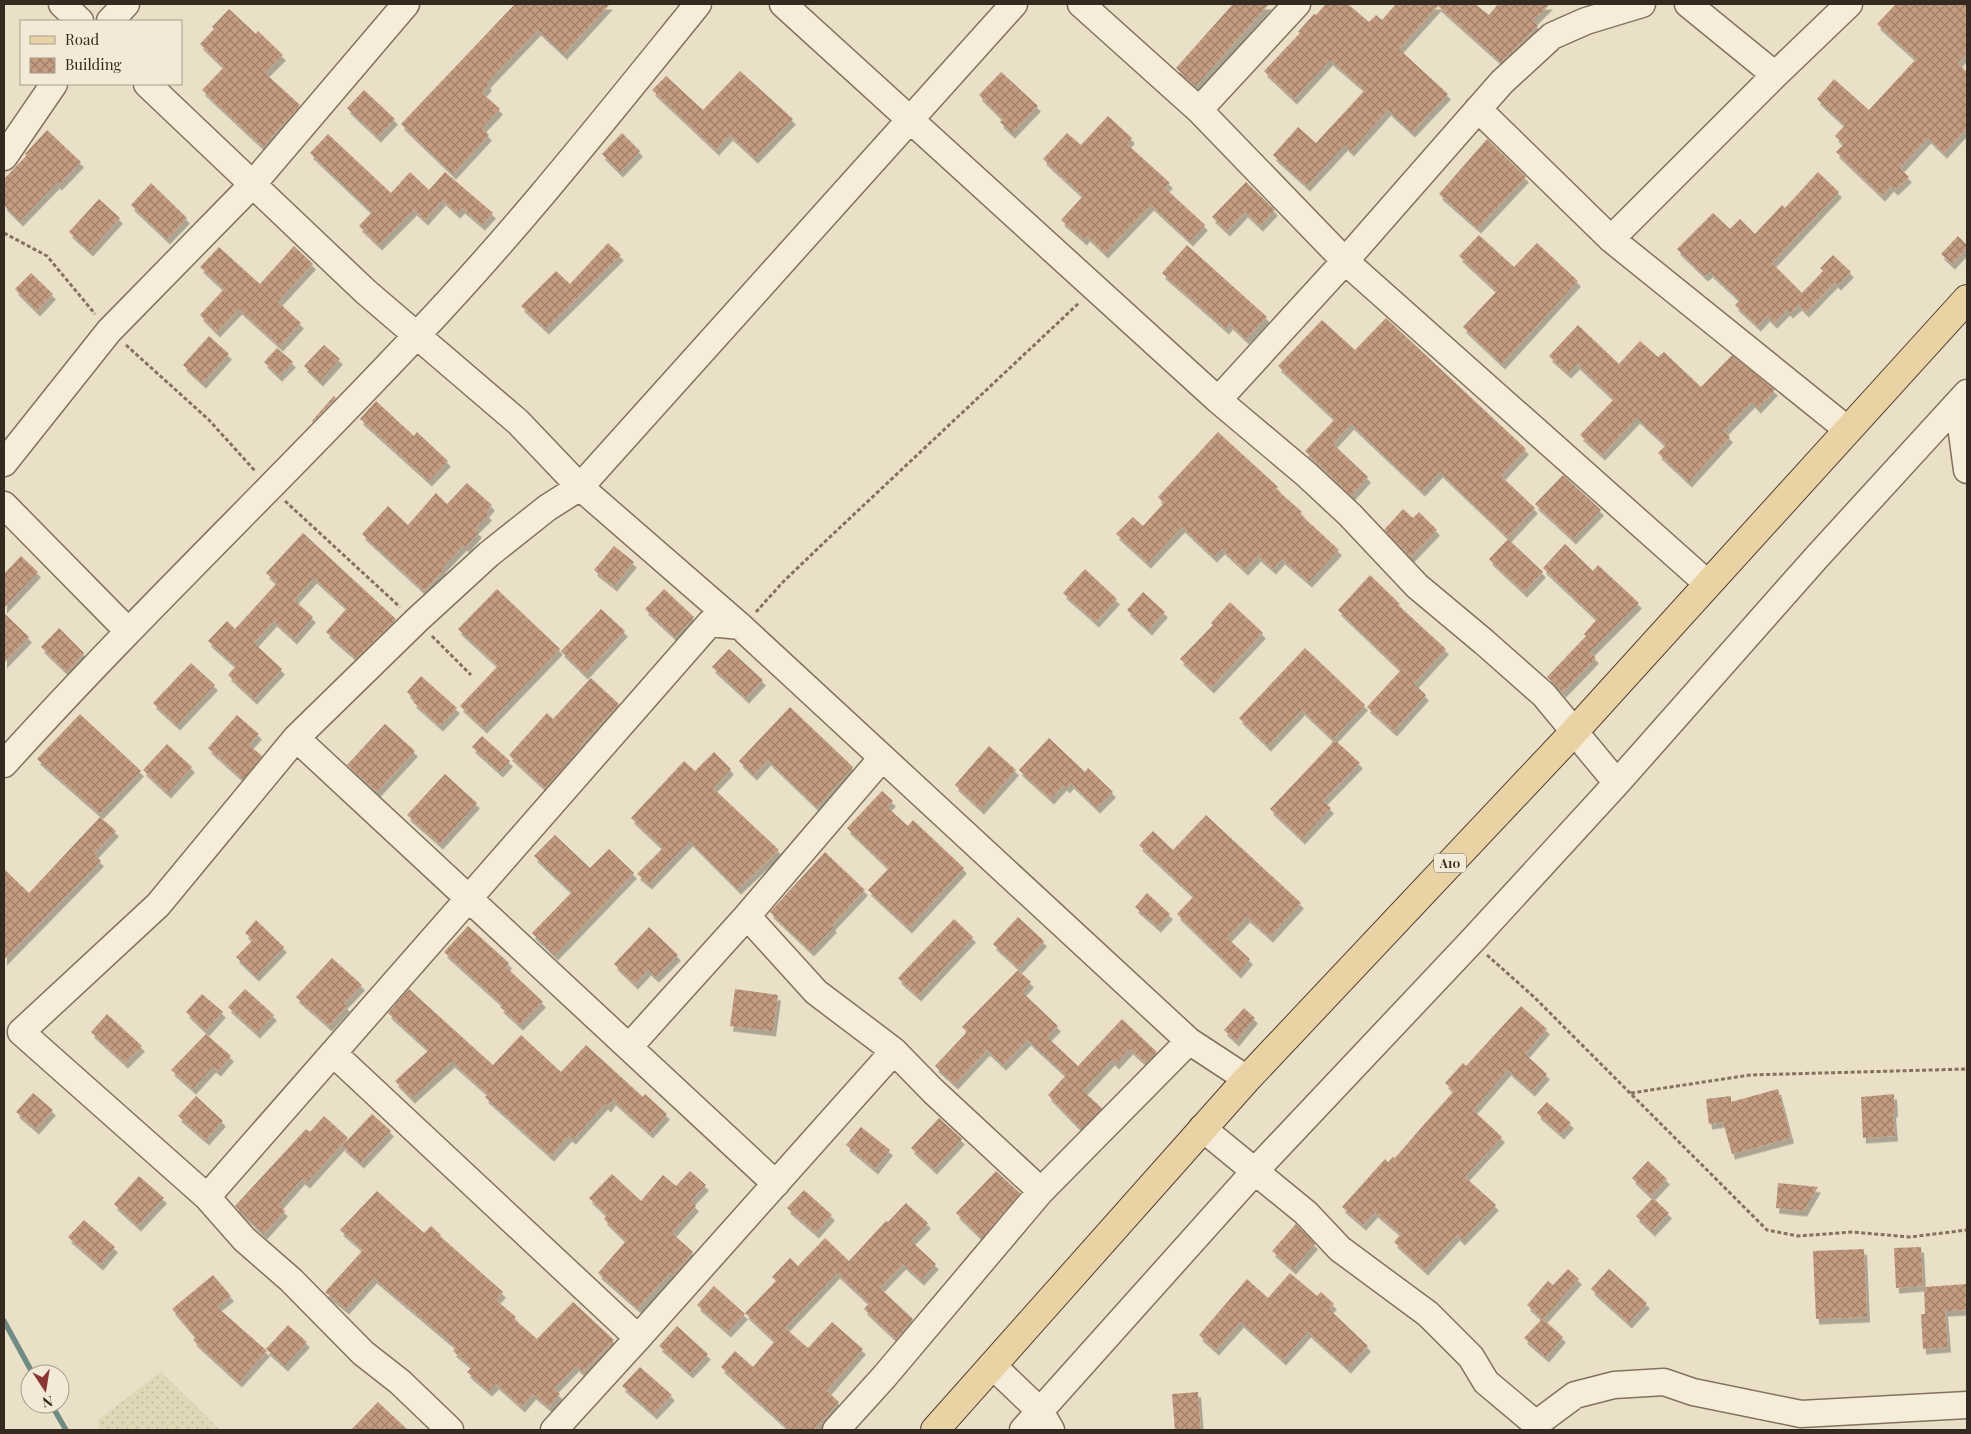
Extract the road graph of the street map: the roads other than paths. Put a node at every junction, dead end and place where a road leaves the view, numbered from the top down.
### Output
1 (62, 4) edge
2 (126, 4) edge
3 (406, 4) edge
4 (698, 4) edge
5 (783, 4) edge
6 (1014, 4) edge
7 (1081, 4) edge
8 (1297, 4) edge
9 (1642, 4) edge
10 (1688, 4) edge
11 (1849, 4) edge
12 (79, 20) edge
13 (111, 20) edge
14 (1775, 75) junction
15 (53, 85) edge
16 (147, 85) edge
17 (1478, 109) junction
18 (1199, 110) junction
19 (911, 120) junction
20 (4, 157) edge
21 (252, 185) junction
22 (1611, 239) junction
23 (1345, 261) junction
24 (1967, 299) edge
25 (418, 335) junction
26 (1963, 398) edge
27 (1218, 400) junction
28 (1848, 430) junction
29 (4, 463) edge
30 (1967, 470) edge
31 (580, 488) junction
32 (4, 505) edge
33 (1708, 584) junction
34 (740, 626) junction
35 (128, 632) junction
36 (1574, 732) junction
37 (296, 738) junction
38 (882, 758) junction
39 (4, 764) edge
40 (1616, 783) junction
41 (469, 898) junction
42 (747, 916) junction
43 (1189, 1041) junction
44 (628, 1047) junction
45 (894, 1051) junction
46 (333, 1053) junction
47 (1247, 1079) junction
48 (1202, 1128) junction
49 (1255, 1171) junction
50 (776, 1184) junction
51 (1042, 1191) junction
52 (207, 1197) junction
53 (638, 1338) junction
54 (993, 1366) junction
55 (1967, 1404) edge
56 (1937, 1407) junction
57 (1038, 1424) edge
58 (1536, 1427) edge
59 (450, 1430) edge
60 (554, 1430) edge
61 (836, 1430) edge
62 (935, 1430) edge
63 (1892, 1430) edge

1 - 12 street
2 - 13 street
3 - 21 street
4 - 25 street
5 - 19 street
6 - 19 street
7 - 18 street
8 - 18 street
9 - 17 street
10 - 14 street
11 - 14 street
14 - 22 street
15 - 20 street
16 - 21 street
17 - 22 street
17 - 23 street
18 - 23 street
19 - 27 street
19 - 31 street
21 - 25 street
21 - 29 street
22 - 28 street
23 - 27 street
23 - 33 street
24 - 28 main road, A10
25 - 31 street
25 - 35 street
26 - 30 street
26 - 40 street
27 - 36 street
28 - 33 main road, A10
31 - 34 street
31 - 37 street
32 - 35 street
33 - 36 main road, A10
34 - 38 street
34 - 41 street
35 - 39 street
36 - 40 street
36 - 47 main road, A10
37 - 41 street
37 - 52 street
38 - 42 street
38 - 43 street
40 - 49 street
41 - 44 street
41 - 46 street
42 - 44 street
42 - 45 street
43 - 47 street
43 - 51 street
44 - 50 street
45 - 50 street
45 - 51 street
46 - 52 street
46 - 53 street
47 - 48 main road, A10
48 - 49 street
48 - 54 main road, A10
49 - 57 street
49 - 58 street
50 - 53 street
51 - 61 street
52 - 59 street
53 - 60 street
54 - 57 street
54 - 62 main road, A10
55 - 56 street
56 - 58 street
56 - 63 street

